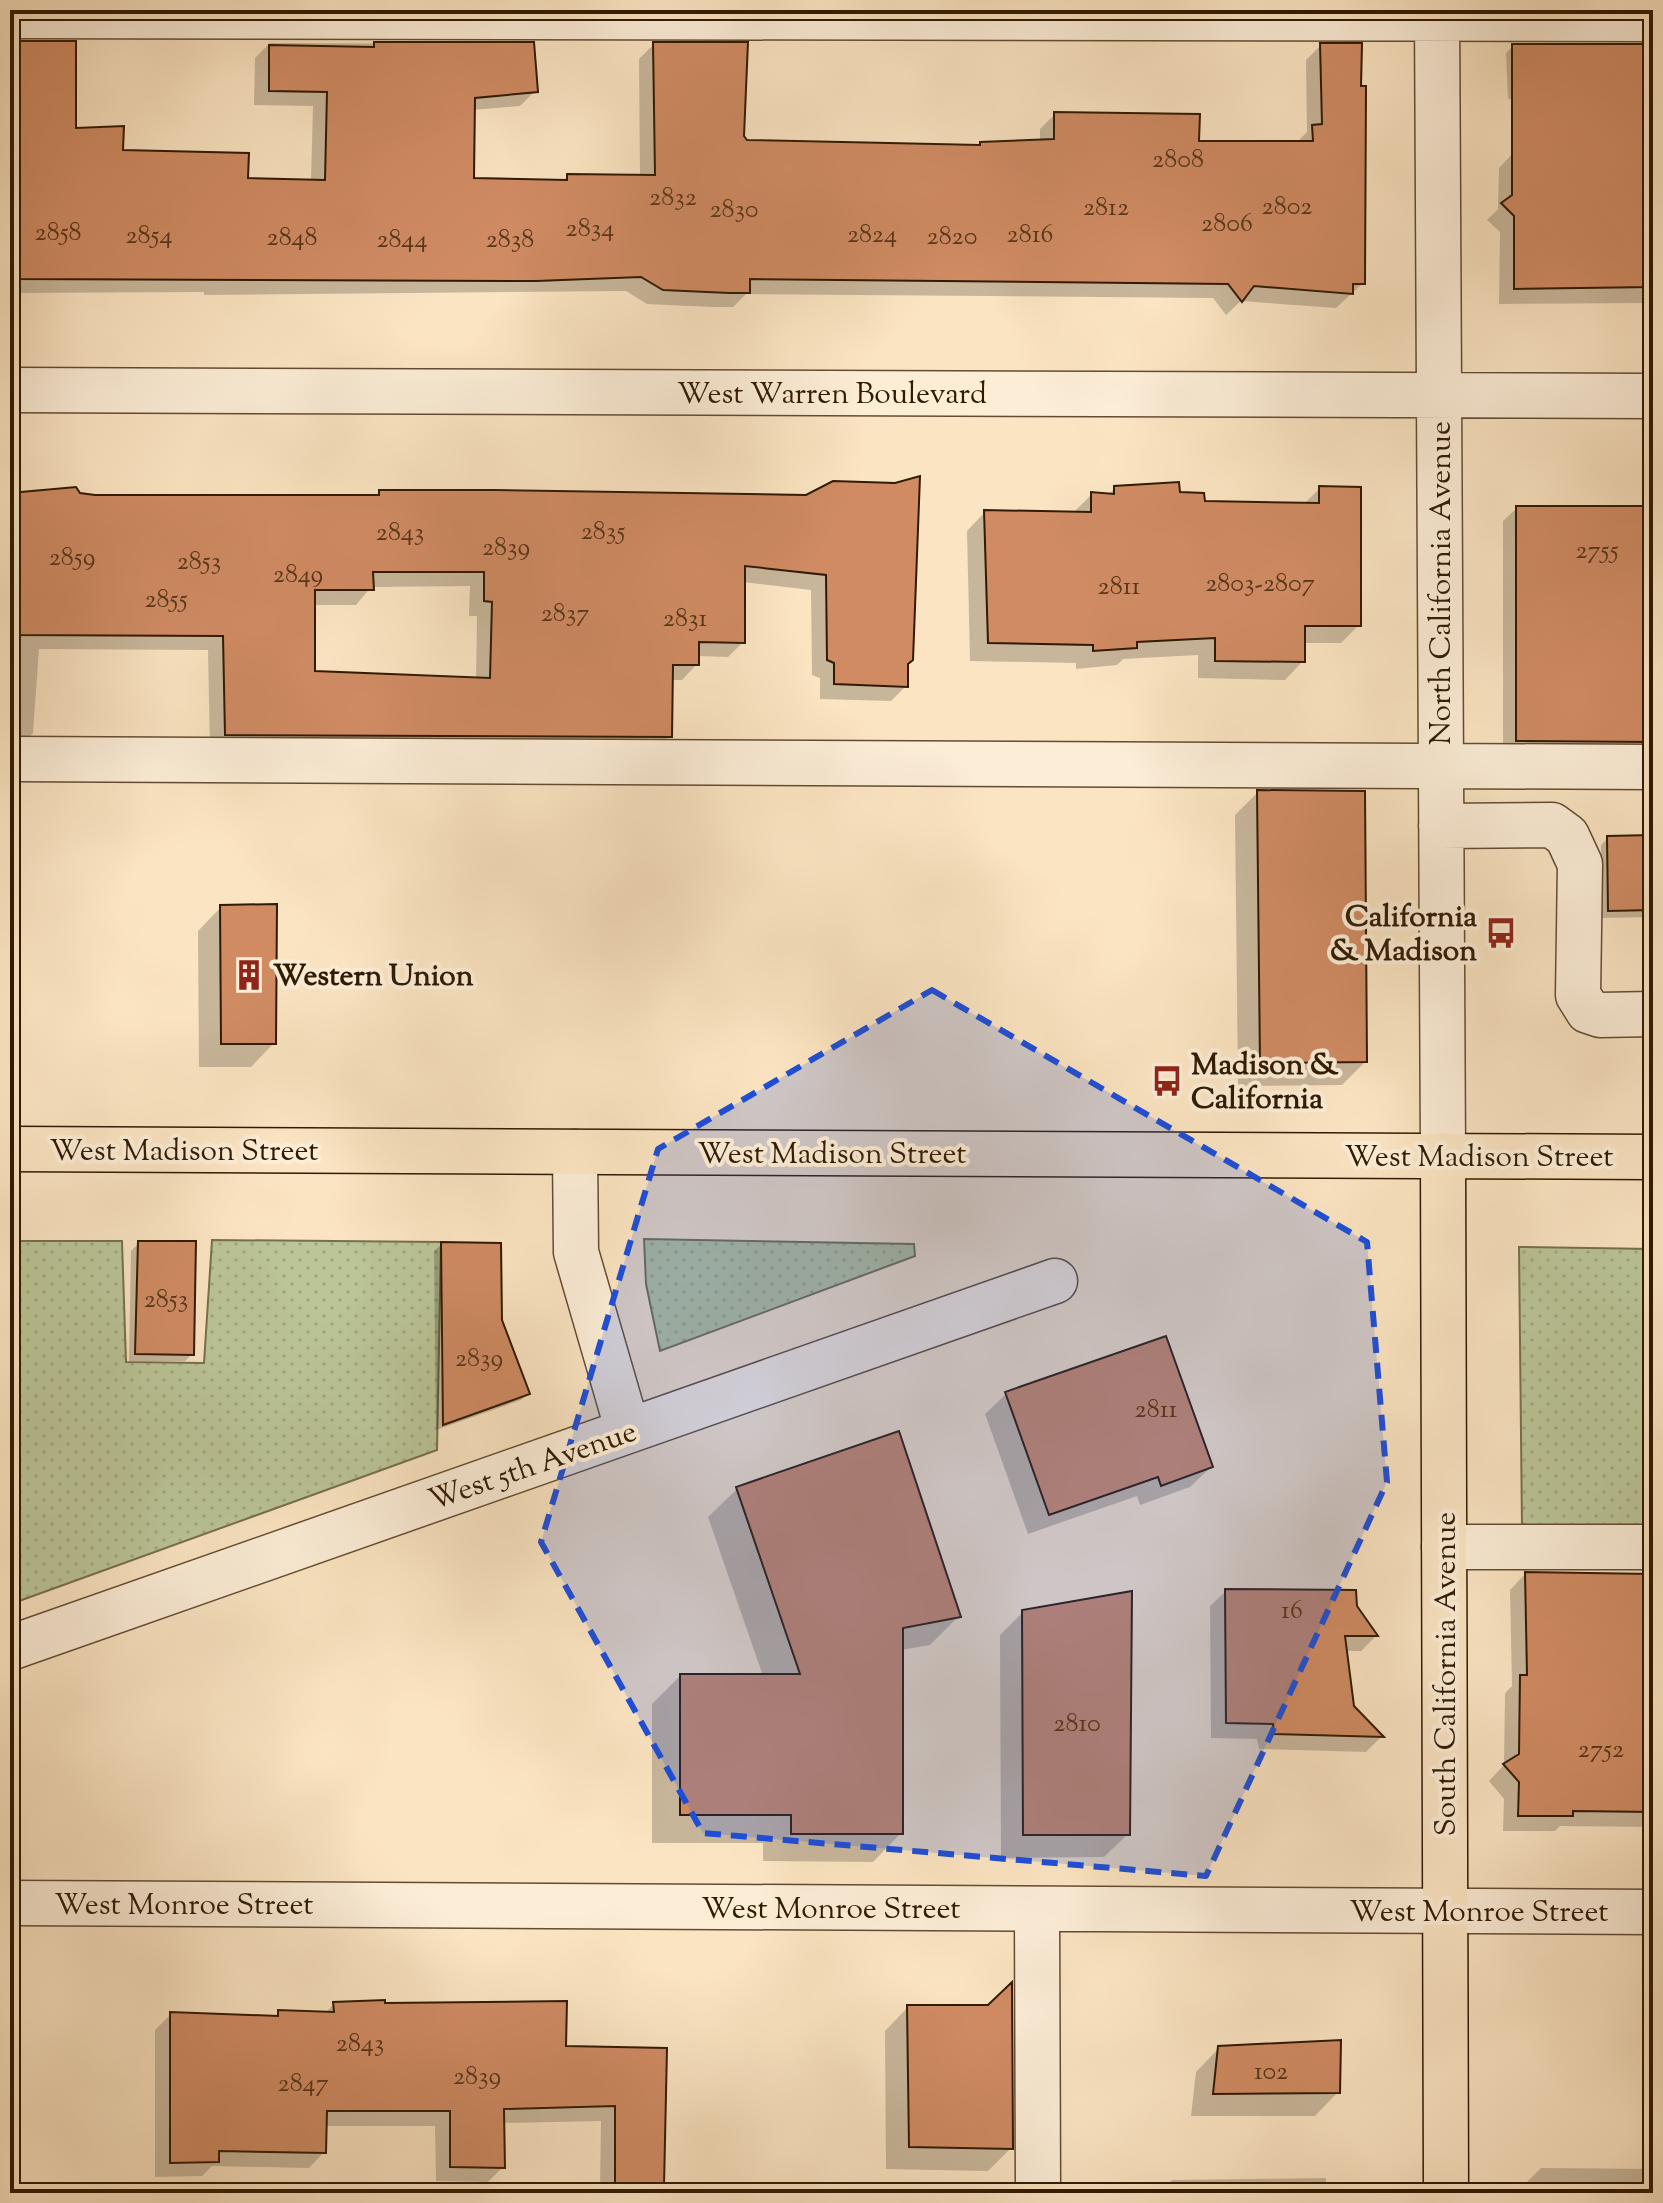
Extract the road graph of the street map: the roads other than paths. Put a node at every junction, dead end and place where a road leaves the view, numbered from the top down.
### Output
1 (1437, 14) edge
2 (10, 16) edge
3 (1653, 19) edge
4 (10, 390) edge
5 (1439, 395) junction
6 (1653, 396) edge
7 (10, 759) edge
8 (1441, 766) junction
9 (1653, 767) edge
10 (1441, 826) junction
11 (1653, 1014) edge
12 (10, 1149) edge
13 (575, 1152) junction
14 (1443, 1155) junction
15 (1653, 1157) edge
16 (1055, 1281) dead end
17 (628, 1431) junction
18 (1444, 1547) junction
19 (1653, 1547) edge
20 (10, 1648) edge
21 (10, 1903) edge
22 (1037, 1909) junction
23 (1445, 1911) junction
24 (1653, 1912) edge
25 (1038, 2193) edge
26 (1446, 2193) edge

1 - 2 street
1 - 3 street
1 - 5 street, North California Avenue
4 - 5 street, West Warren Boulevard
5 - 6 street, West Warren Boulevard
5 - 8 street, North California Avenue
7 - 8 street
8 - 9 street
8 - 10 street, North California Avenue
10 - 11 street
10 - 14 street, North California Avenue
12 - 13 main road, West Madison Street
13 - 14 main road, West Madison Street
13 - 17 street
14 - 15 main road, West Madison Street
14 - 18 main road, South California Avenue
16 - 17 street, West 5th Avenue
17 - 20 street, West 5th Avenue
18 - 19 street
18 - 23 main road, South California Avenue
21 - 22 street, West Monroe Street
22 - 23 street, West Monroe Street
22 - 25 street
23 - 24 street, West Monroe Street
23 - 26 main road, South California Avenue

